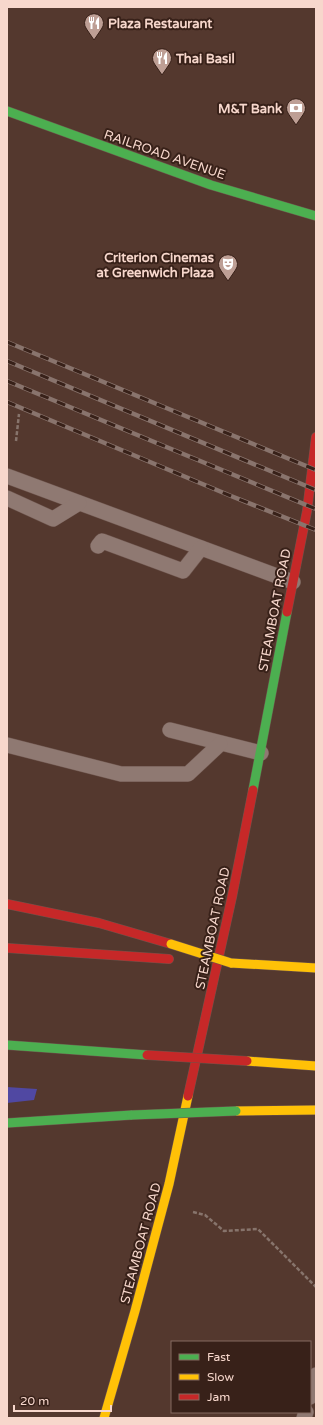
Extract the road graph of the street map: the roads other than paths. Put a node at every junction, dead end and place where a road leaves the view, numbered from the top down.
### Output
1 (7, 111) edge
2 (316, 216) edge
3 (316, 437) edge
4 (7, 476) edge
5 (7, 498) edge
6 (79, 503) junction
7 (98, 546) dead end
8 (201, 548) junction
9 (293, 582) junction
10 (170, 730) dead end
11 (220, 744) junction
12 (7, 745) edge
13 (261, 753) junction
14 (7, 904) edge
15 (7, 948) edge
16 (172, 959) dead end
17 (192, 960) dead end
18 (231, 963) junction
19 (316, 968) edge
20 (7, 1045) edge
21 (316, 1066) edge
22 (316, 1110) edge
23 (7, 1123) edge
24 (316, 1375) edge
25 (311, 1393) edge
26 (104, 1418) edge

1 - 2 main road, RAILROAD AVENUE
3 - 9 main road, STEAMBOAT ROAD
4 - 6 lane
5 - 6 lane
6 - 8 lane
7 - 8 lane
8 - 9 lane
9 - 13 main road, STEAMBOAT ROAD
10 - 11 lane
11 - 12 lane
11 - 13 lane
13 - 26 main road, STEAMBOAT ROAD
14 - 18 main road, bridge
15 - 16 main road
17 - 18 main road, bridge
18 - 19 main road
20 - 21 main road, bridge
22 - 23 main road, bridge
24 - 25 lane

